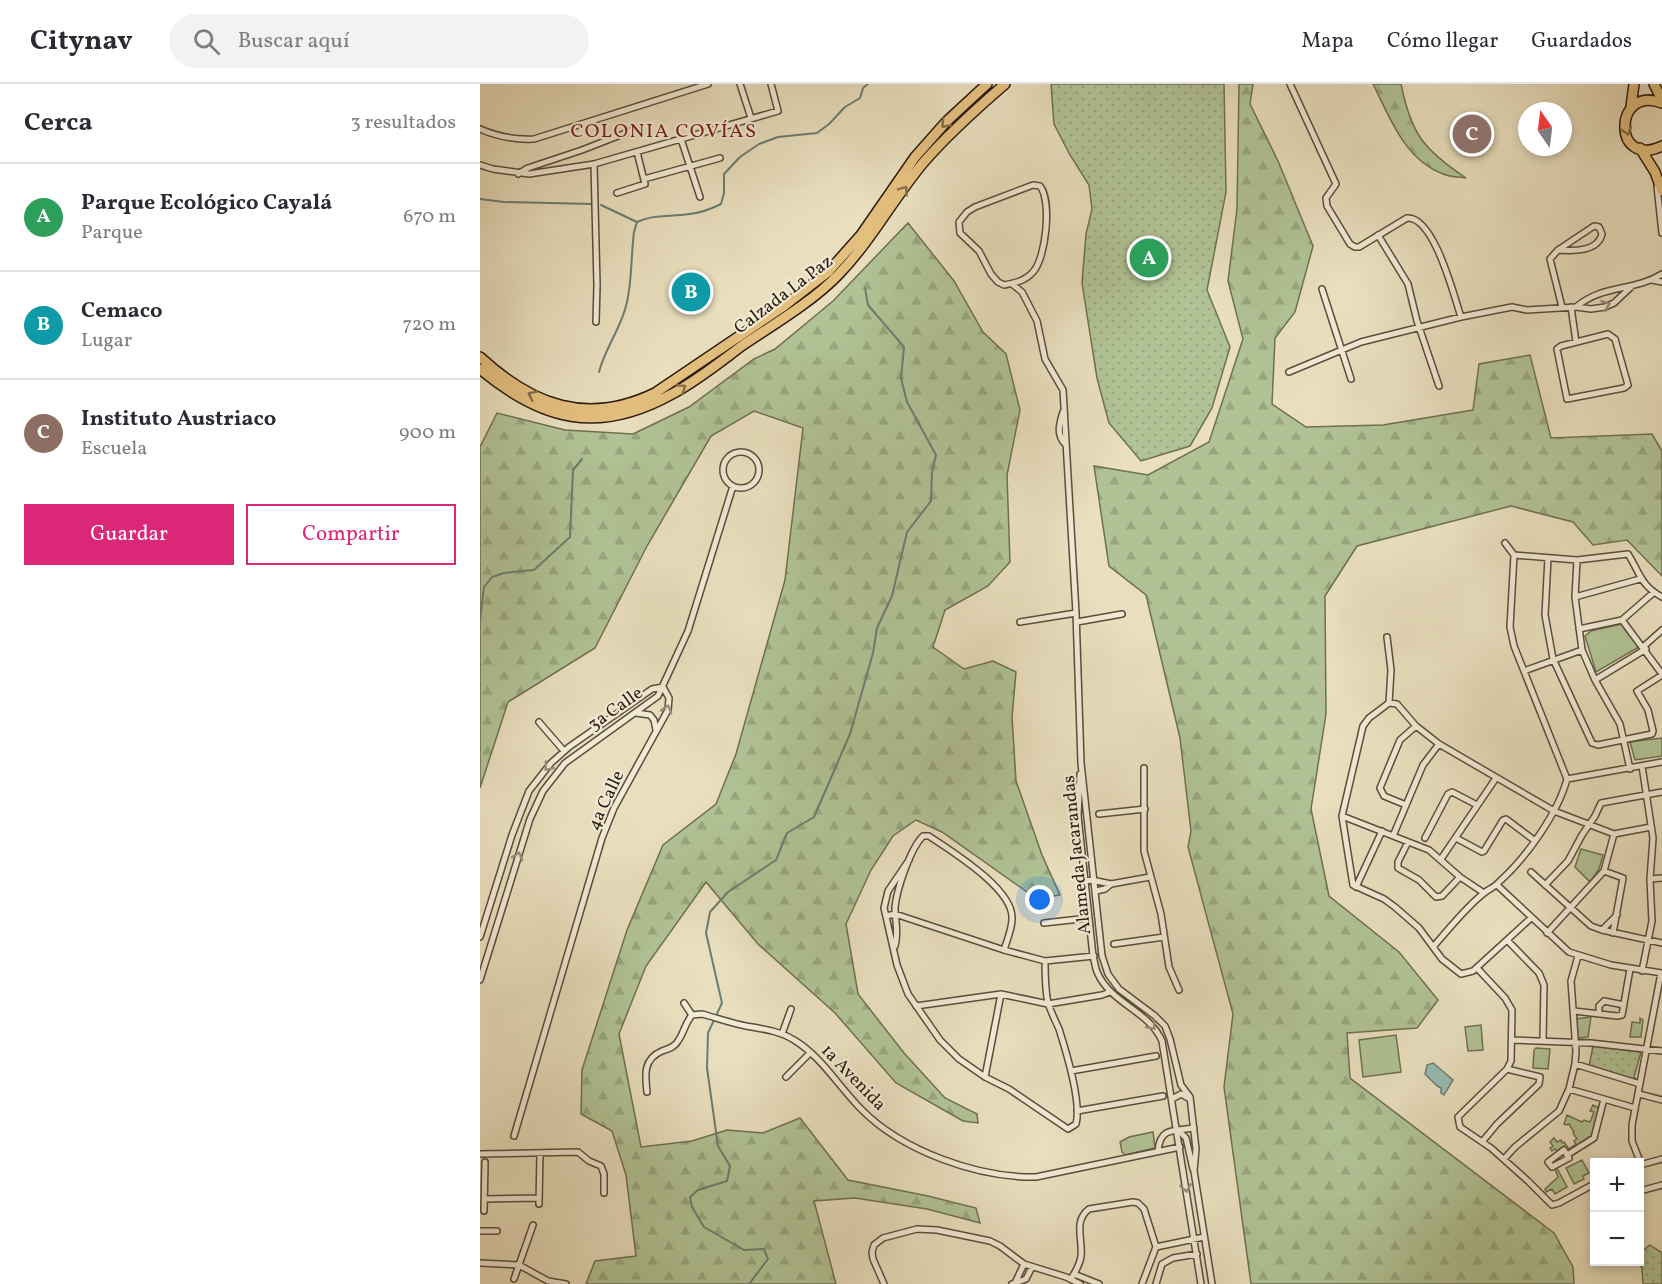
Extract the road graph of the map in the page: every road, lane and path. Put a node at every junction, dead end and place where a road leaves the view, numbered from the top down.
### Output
1 (708, 84) edge
2 (740, 84) edge
3 (771, 84) edge
4 (987, 84) edge
5 (1005, 84) edge
6 (1290, 84) edge
7 (1634, 84) edge
8 (1654, 84) edge
9 (1662, 102) edge
10 (1631, 107) junction
11 (751, 118) junction
12 (480, 129) edge
13 (636, 129) dead end
14 (681, 139) junction
15 (1662, 146) edge
16 (1640, 148) junction
17 (637, 152) junction
18 (720, 158) dead end
19 (594, 164) junction
20 (480, 165) edge
21 (691, 166) junction
22 (1655, 172) junction
23 (518, 174) junction
24 (644, 179) junction
25 (1662, 191) edge
26 (617, 193) dead end
27 (700, 197) dead end
28 (1662, 233) edge
29 (1378, 235) junction
30 (1558, 250) junction
31 (1662, 274) edge
32 (1027, 278) junction
33 (1652, 280) junction
34 (1662, 282) edge
35 (1012, 284) junction
36 (1631, 287) junction
37 (1322, 289) dead end
38 (1022, 292) junction
39 (1562, 307) junction
40 (1573, 307) junction
41 (1461, 317) junction
42 (596, 322) dead end
43 (1419, 327) junction
44 (1576, 342) junction
45 (1341, 350) junction
46 (480, 357) edge
47 (480, 369) edge
48 (1289, 372) dead end
49 (1351, 379) dead end
50 (1438, 386) dead end
51 (588, 414) junction
52 (733, 486) junction
53 (1505, 543) dead end
54 (1514, 555) junction
55 (1548, 558) junction
56 (1577, 560) junction
57 (1640, 579) junction
58 (1653, 593) junction
59 (1575, 597) junction
60 (1662, 597) edge
61 (1076, 613) junction
62 (1122, 614) dead end
63 (1622, 620) junction
64 (1020, 622) dead end
65 (1077, 622) junction
66 (1580, 629) junction
67 (1662, 630) edge
68 (1387, 637) dead end
69 (1644, 648) junction
70 (1582, 650) junction
71 (1553, 660) junction
72 (1524, 671) junction
73 (1661, 672) edge
74 (1595, 680) junction
75 (663, 687) junction
76 (1389, 703) junction
77 (636, 713) junction
78 (539, 722) dead end
79 (1416, 726) junction
80 (656, 730) junction
81 (1624, 740) junction
82 (1439, 744) junction
83 (564, 751) junction
84 (1662, 762) edge
85 (1081, 763) junction
86 (1642, 766) junction
87 (1144, 768) dead end
88 (1630, 769) junction
89 (1496, 778) junction
90 (1568, 779) junction
91 (1662, 792) edge
92 (1647, 794) junction
93 (1406, 805) junction
94 (1477, 805) junction
95 (1144, 809) junction
96 (1554, 811) junction
97 (1099, 814) dead end
98 (1342, 816) junction
99 (1589, 825) junction
100 (1651, 827) junction
101 (1382, 831) junction
102 (1614, 834) junction
103 (1393, 836) junction
104 (1456, 837) junction
105 (1425, 838) dead end
106 (1534, 840) junction
107 (1408, 842) junction
108 (1442, 859) junction
109 (909, 860) junction
110 (1604, 871) junction
111 (1531, 872) dead end
112 (1460, 876) junction
113 (1150, 877) junction
114 (1662, 878) edge
115 (1650, 879) junction
116 (1095, 880) junction
117 (1085, 881) junction
118 (1111, 884) junction
119 (1497, 885) junction
120 (1545, 885) junction
121 (1356, 887) junction
122 (1096, 891) junction
123 (1484, 893) junction
124 (1571, 907) junction
125 (895, 914) junction
126 (1618, 914) junction
127 (886, 916) junction
128 (486, 917) junction
129 (1089, 918) junction
130 (1532, 918) junction
131 (498, 921) junction
132 (1044, 923) dead end
133 (1602, 930) junction
134 (1547, 933) junction
135 (1613, 933) junction
136 (480, 937) edge
137 (1164, 938) junction
138 (1508, 941) junction
139 (1649, 941) junction
140 (1662, 943) edge
141 (1114, 944) dead end
142 (894, 947) junction
143 (1433, 947) junction
144 (1004, 950) junction
145 (1094, 956) junction
146 (1102, 956) junction
147 (1578, 956) junction
148 (1045, 961) junction
149 (1477, 968) junction
150 (1630, 969) junction
151 (1642, 971) junction
152 (1661, 973) edge
153 (480, 980) edge
154 (1179, 990) dead end
155 (1110, 992) junction
156 (1001, 994) junction
157 (684, 1002) dead end
158 (1048, 1004) junction
159 (1624, 1005) junction
160 (915, 1006) junction
161 (790, 1009) dead end
162 (1574, 1011) junction
163 (1599, 1014) junction
164 (692, 1015) junction
165 (782, 1034) junction
166 (1512, 1040) junction
167 (1543, 1041) junction
168 (1576, 1042) junction
169 (1647, 1050) junction
170 (1662, 1051) edge
171 (810, 1053) junction
172 (1156, 1056) dead end
173 (1575, 1064) junction
174 (1177, 1065) junction
175 (1507, 1069) junction
176 (1071, 1071) junction
177 (1168, 1072) junction
178 (786, 1077) dead end
179 (985, 1077) junction
180 (1640, 1084) junction
181 (1569, 1089) junction
182 (647, 1092) dead end
183 (1638, 1094) junction
184 (1163, 1096) dead end
185 (1172, 1099) junction
186 (1604, 1099) junction
187 (1191, 1100) junction
188 (1662, 1100) edge
189 (1635, 1108) junction
190 (1077, 1111) junction
191 (1194, 1128) junction
192 (1178, 1130) junction
193 (514, 1136) dead end
194 (1482, 1142) junction
195 (1180, 1147) junction
196 (1158, 1151) junction
197 (540, 1153) junction
198 (480, 1154) edge
199 (1567, 1155) dead end
200 (1638, 1158) edge
201 (1504, 1159) junction
202 (1662, 1160) edge
203 (485, 1162) dead end
204 (1644, 1164) edge
205 (1194, 1171) junction
206 (1662, 1185) edge
207 (1590, 1186) edge
208 (1644, 1190) edge
209 (604, 1193) dead end
210 (485, 1199) junction
211 (484, 1211) dead end
212 (533, 1225) dead end
213 (480, 1231) edge
214 (497, 1231) dead end
215 (1204, 1237) junction
216 (1194, 1239) junction
217 (1156, 1247) junction
218 (1197, 1254) junction
219 (480, 1263) edge
220 (519, 1264) junction
221 (1024, 1264) junction
222 (1032, 1267) junction
223 (1071, 1276) junction
224 (514, 1279) dead end
225 (1014, 1283) edge
226 (1095, 1283) edge
227 (566, 1284) edge
228 (884, 1284) edge
229 (1080, 1284) edge
230 (1142, 1284) edge
231 (1156, 1284) edge
232 (1201, 1284) edge
233 (1212, 1284) edge

1 - 12 street
2 - 11 street
3 - 11 street
4 -> 51 main road, Calzada La Paz
51 -> 5 main road, Calzada La Paz
6 - 29 street
7 - 10 main road
8 - 9 main road
9 - 10 main road
10 -> 16 main road
11 - 14 street
13 - 23 street
14 - 17 street
14 - 21 street
15 - 16 main road
16 - 22 main road
17 - 19 street
17 - 24 street
18 - 21 street
19 - 23 street
19 - 42 street
20 - 23 street
21 - 24 street
21 - 27 street
22 - 25 main road
22 - 28 street
24 - 26 street
29 - 41 street
29 - 43 street
30 - 30 street
30 - 39 street
31 - 33 street
32 - 35 street
32 - 35 street
32 - 38 street
33 - 34 street
33 - 36 street
35 - 38 street
36 - 40 street
40 -> 36 street
37 - 45 street
38 - 61 street
39 - 40 street
39 - 41 street
40 - 44 street
41 - 43 street
43 - 45 street
43 - 50 street
44 - 44 street
45 - 48 street
45 - 49 street
51 -> 46 main road
47 - 51 main road
52 - 52 street, 4a Calle
52 - 75 street, 4a Calle
53 - 54 street
54 - 55 street
54 - 72 street
55 - 56 street
55 - 71 street
56 - 57 street
56 - 59 street
57 - 58 street
57 - 59 street
58 - 60 street
58 - 63 street
59 - 66 street
61 - 64 street
61 - 65 street
62 - 65 street
63 - 66 street
63 - 69 street
65 - 85 street
66 - 70 street
67 - 69 street
68 - 76 street
69 - 73 street
69 - 74 street
70 - 71 street
70 - 74 street
71 - 72 street
71 - 81 street
72 - 90 street
73 - 81 street
74 - 81 street
75 - 77 street, 3a Calle
80 -> 75 street, 4a Calle
75 - 83 street, 3a Calle
76 - 79 street
76 - 98 street
77 - 80 street
131 -> 77 street, 3a Calle
78 - 83 street
79 - 82 street
79 - 93 street
80 - 193 street, 4a Calle
81 - 88 street
82 - 89 street
82 - 93 street
83 -> 128 street, 3a Calle
84 - 86 street
85 - 116 street, Alameda Jacarandas
85 - 117 street, Alameda Jacarandas
86 - 88 street
86 - 92 street
87 - 95 street
88 - 90 street
89 - 94 street
89 - 96 street
90 - 96 street
91 - 92 street
92 - 99 street
92 - 100 street
93 - 103 street
94 - 104 street
94 - 105 street
95 - 97 street
95 - 113 street
96 - 99 street
96 - 106 street
98 - 101 street
98 - 121 street
99 - 102 street
99 - 120 street
100 - 102 street
100 - 115 street
101 - 103 street
101 - 121 street
102 - 110 street
103 - 107 street
104 - 106 street
104 - 108 street
106 - 119 street
107 - 108 street
107 - 112 street
108 - 112 street
109 - 125 street
109 - 127 street
109 - 144 street
110 - 124 street
110 - 126 street
111 - 120 street
112 - 123 street
113 - 118 street
113 - 137 street
114 - 115 street
115 - 139 street
116 - 117 street
116 - 118 street
116 - 122 street, Alameda Jacarandas
117 - 129 street, Alameda Jacarandas
118 - 122 street
119 - 123 street
119 - 130 street
120 - 124 street
121 - 143 street
122 - 146 street, Alameda Jacarandas
123 - 143 street
124 - 133 street
124 - 134 street
125 - 127 street
125 - 142 street
125 - 144 street
126 - 133 street
126 - 135 street
127 - 142 street
128 - 131 street
128 - 136 street, 3a Calle
129 - 132 street
129 - 145 street, Alameda Jacarandas
130 - 134 street
130 - 138 street
131 - 153 street, 3a Calle
133 - 135 street
134 - 147 street
135 - 139 street
137 - 141 street
137 - 154 street
138 - 149 street
138 - 167 street
139 - 140 street
139 - 151 street
142 - 160 street
143 - 149 street
144 - 148 street
145 - 146 street
145 - 148 street
145 - 155 street, Alameda Jacarandas
146 - 174 street, Alameda Jacarandas
147 - 150 street
147 - 162 street
148 - 158 street
149 - 166 street
150 - 151 street
150 - 159 street
151 - 152 street
152 - 169 street
155 - 158 street
155 -> 177 street, Alameda Jacarandas
156 - 158 street
156 - 160 street
156 - 179 street
157 - 164 street
158 - 176 street
159 - 163 street
159 - 163 street
160 - 179 street
161 - 165 street
162 - 163 street
162 - 168 street
164 - 165 street, 1a Avenida
164 - 182 street
165 - 171 street, 1a Avenida
166 - 167 street
166 - 175 street
167 - 168 street
168 - 169 street
168 - 173 street
169 - 170 street
169 - 180 street
171 - 178 street
171 - 196 street, 1a Avenida
172 - 176 street
173 - 180 street
173 - 181 street
174 - 177 street
174 - 187 street, Alameda Jacarandas
175 - 194 street
175 - 194 street
176 - 190 street
177 - 185 street, Alameda Jacarandas
179 - 190 street
180 - 183 street
181 - 186 street
181 - 201 street
183 - 188 street
183 - 189 street
184 - 190 street
185 - 187 street
185 - 192 street, Alameda Jacarandas
186 - 189 street
186 - 199 street
187 - 191 street, Alameda Jacarandas
189 - 200 street
191 - 192 street
191 - 205 street, Alameda Jacarandas
192 - 195 street, Alameda Jacarandas
192 - 196 street
192 - 205 street
194 - 201 street
195 - 196 street, 1a Avenida
195 -> 216 street, Alameda Jacarandas
197 - 198 street
197 - 209 street
197 - 210 street
201 - 207 street
202 - 204 street
203 - 210 street
205 - 215 street, Alameda Jacarandas
206 - 208 street
210 - 211 street
212 - 220 street
213 - 214 street
215 - 216 street
215 - 233 street, Alameda Jacarandas
216 - 217 street
216 - 218 street, Alameda Jacarandas
217 - 223 street
217 - 230 street
218 - 231 street
218 - 232 street, Alameda Jacarandas
219 - 220 street
220 - 224 street
220 - 227 street
221 - 222 street
221 - 225 street
221 - 228 street
222 - 223 street
222 - 225 street
223 - 226 street
223 - 229 street

